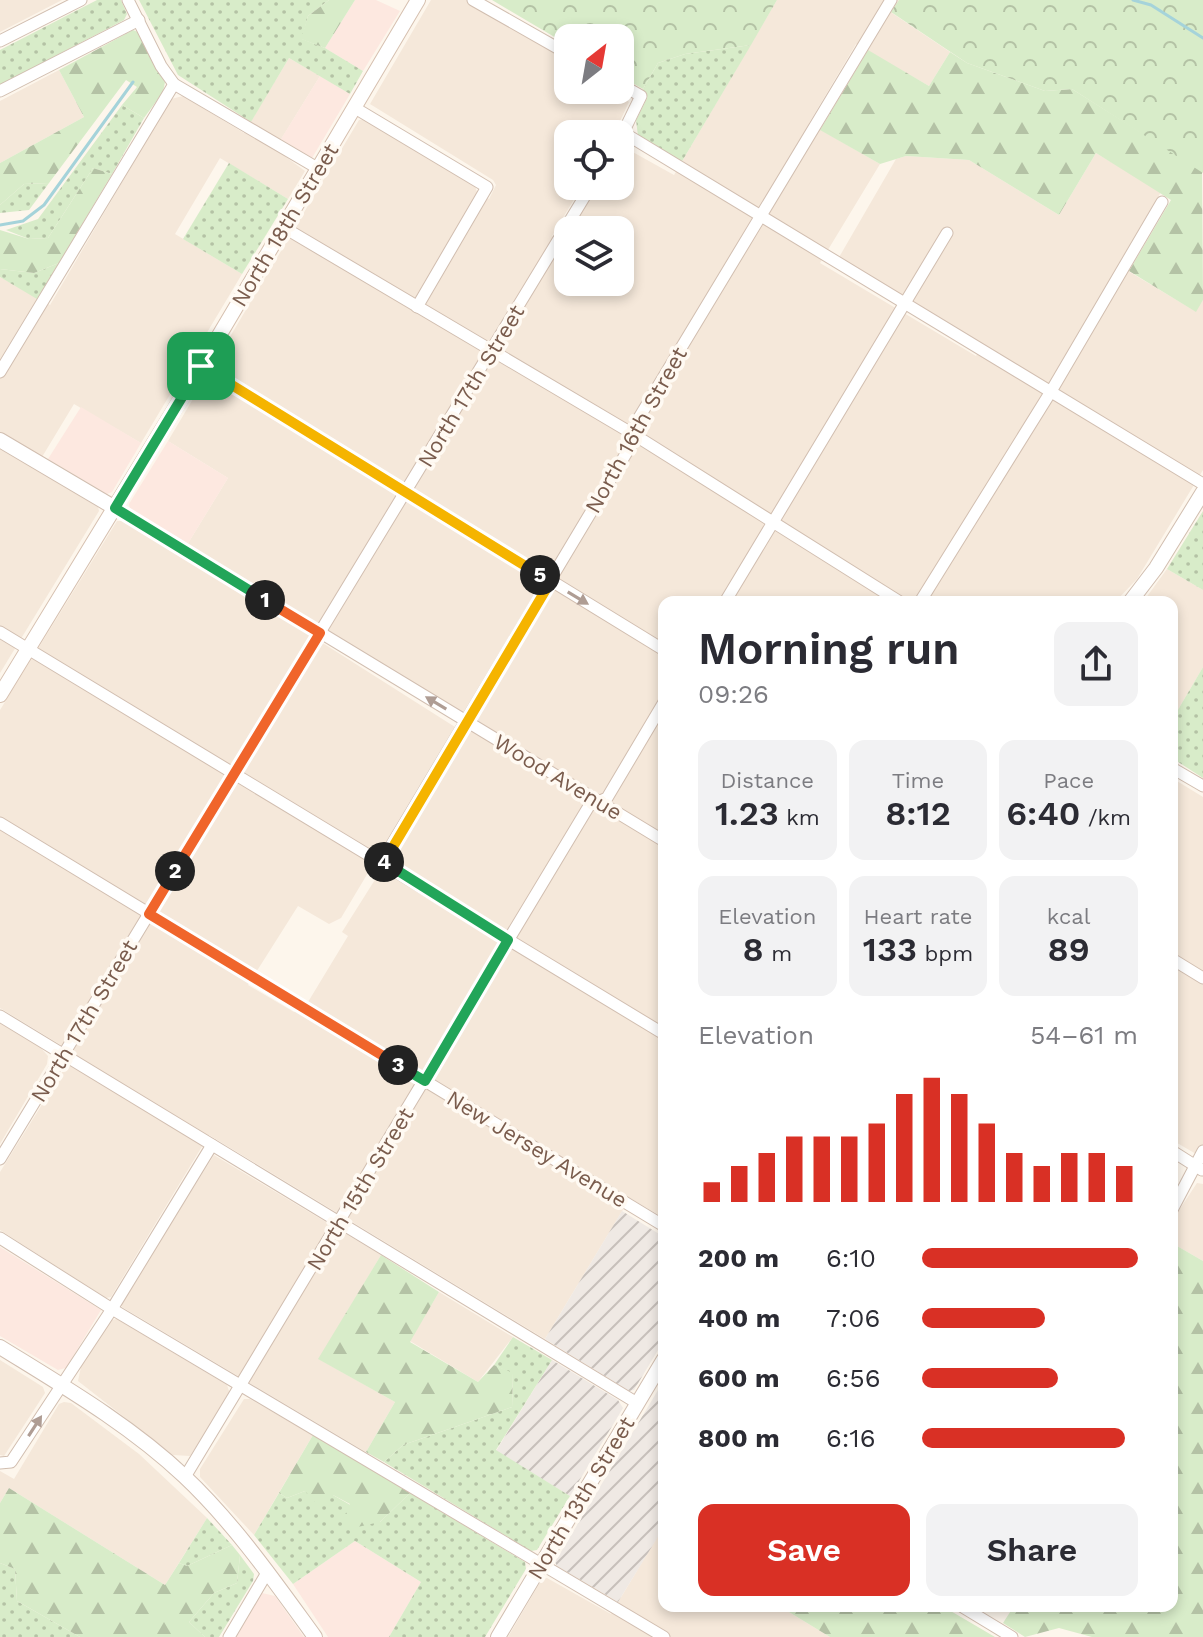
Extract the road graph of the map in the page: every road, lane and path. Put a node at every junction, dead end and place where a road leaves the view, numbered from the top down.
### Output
1 (81, 0) edge
2 (128, 0) edge
3 (418, 0) edge
4 (473, 0) edge
5 (891, 0) edge
6 (139, 20) junction
7 (0, 41) edge
8 (554, 46) edge
9 (174, 84) junction
10 (0, 91) edge
11 (634, 92) edge
12 (355, 108) junction
13 (630, 120) edge
14 (634, 143) edge
15 (319, 169) junction
16 (583, 200) edge
17 (1162, 202) dead end
18 (760, 217) junction
19 (283, 227) junction
20 (947, 233) dead end
21 (904, 305) junction
22 (417, 307) junction
23 (491, 351) junction
24 (201, 366) junction
25 (0, 372) edge
26 (1050, 393) junction
27 (633, 434) junction
28 (0, 440) edge
29 (1203, 484) edge
30 (1203, 492) edge
31 (407, 493) junction
32 (115, 508) junction
33 (772, 523) junction
34 (551, 581) junction
35 (729, 596) edge
36 (890, 596) edge
37 (924, 596) edge
38 (1135, 596) edge
39 (0, 632) edge
40 (320, 633) junction
41 (658, 646) edge
42 (28, 649) junction
43 (0, 695) edge
44 (658, 712) edge
45 (466, 722) junction
46 (1178, 771) edge
47 (235, 773) junction
48 (1203, 786) edge
49 (599, 801) junction
50 (0, 823) edge
51 (658, 837) edge
52 (382, 861) junction
53 (149, 914) junction
54 (508, 940) junction
55 (1178, 963) edge
56 (1203, 978) edge
57 (0, 1016) edge
58 (658, 1030) edge
59 (64, 1054) junction
60 (425, 1081) junction
61 (212, 1145) junction
62 (1203, 1151) edge
63 (1178, 1155) edge
64 (0, 1159) edge
65 (1200, 1168) edge
66 (1178, 1201) edge
67 (339, 1221) junction
68 (658, 1222) edge
69 (0, 1238) edge
70 (112, 1309) junction
71 (0, 1347) edge
72 (658, 1369) edge
73 (62, 1385) junction
74 (242, 1386) junction
75 (637, 1403) junction
76 (3, 1464) edge
77 (185, 1477) junction
78 (541, 1563) junction
79 (268, 1571) junction
80 (971, 1612) edge
81 (229, 1637) edge
82 (315, 1637) edge
83 (498, 1637) edge
84 (664, 1637) edge
85 (1012, 1637) edge

1 - 7 street
2 - 6 street
3 - 12 street, North 18th Street
4 - 8 street
5 - 18 street, North 16th Street
6 - 9 street
6 - 10 street
9 - 15 street
9 - 25 street
11 - 13 street
12 - 15 street, North 18th Street
12 - 22 street
14 - 18 street
15 - 19 street, North 18th Street
16 - 23 street, North 17th Street
17 - 26 street
18 - 21 street
18 - 27 street, North 16th Street
19 - 22 street
19 - 24 street, North 18th Street
20 - 21 street
21 - 26 street
21 - 33 street
22 - 23 street
23 - 27 street
23 - 31 street, North 17th Street
24 - 31 street
24 - 32 street, North 18th Street
26 - 29 street
26 - 37 street
27 - 33 street
27 - 34 street, North 16th Street
28 - 32 street, Wood Avenue
30 - 38 street
31 - 34 street
31 - 40 street, North 17th Street
32 - 40 street, Wood Avenue
32 - 42 street, North 18th Street
33 - 35 street
33 - 36 street
34 -> 41 street
34 - 45 street, North 16th Street
39 - 42 street
45 -> 40 street, Wood Avenue
40 - 47 street, North 17th Street
42 - 43 street, North 18th Street
42 - 47 street
44 - 49 street, North 15th Street
45 - 49 street, Wood Avenue
45 - 52 street, North 16th Street
46 - 48 street
47 - 52 street
47 - 53 street, North 17th Street
49 - 51 street, Wood Avenue
49 - 54 street, North 15th Street
50 - 53 street, New Jersey Avenue
52 - 54 street
53 - 59 street, North 17th Street
53 - 60 street, New Jersey Avenue
54 - 58 street
54 - 60 street, North 15th Street
55 - 56 street
57 - 59 street
59 - 61 street
59 - 64 street, North 17th Street
60 - 67 street, North 15th Street
60 - 68 street, New Jersey Avenue
61 - 67 street
61 - 70 street
62 - 65 street
63 - 65 street
65 - 66 street
67 - 74 street, North 15th Street
67 - 75 street
69 - 70 street
70 - 73 street
70 - 74 street
71 - 73 street
72 - 75 street, North 13th Street
76 -> 73 street
73 - 77 street
74 - 77 street, North 15th Street
74 - 78 street
75 - 78 street, North 13th Street
77 - 79 street
78 - 83 street, North 13th Street
78 - 84 street
79 - 81 street
79 - 82 street
80 - 85 street

